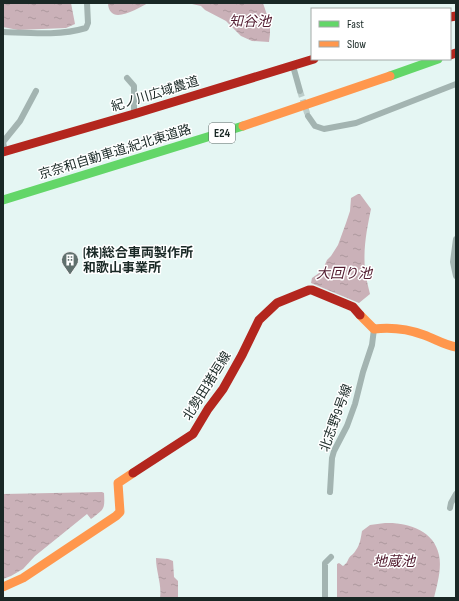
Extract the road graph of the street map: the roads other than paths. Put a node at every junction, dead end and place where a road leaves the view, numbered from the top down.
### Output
1 (87, 3) edge
2 (3, 32) edge
3 (311, 60) edge
4 (435, 60) edge
5 (293, 66) junction
6 (127, 78) dead end
7 (456, 84) edge
8 (36, 91) dead end
9 (300, 91) tunnel mouth
10 (134, 114) junction
11 (308, 116) tunnel mouth
12 (4, 152) edge
13 (3, 200) edge
14 (456, 239) edge
15 (456, 276) edge
16 (374, 329) junction
17 (456, 347) edge
18 (330, 492) dead end
19 (456, 494) edge
20 (450, 508) dead end
21 (331, 557) dead end
22 (3, 586) edge
23 (325, 598) edge

1 - 2 street
3 - 5 main road, 紀ノ川広域農道
4 - 13 main road, 京奈和自動車道;紀北東道路 / E24
5 - 9 street
5 - 10 main road, 紀ノ川広域農道
6 - 10 street
7 - 11 street
8 - 12 street
10 - 12 main road, 紀ノ川広域農道
14 - 15 street
16 - 17 main road
16 - 18 street, 北志野9号線
16 - 22 main road, 北勢田猪垣線
19 - 20 street
21 - 23 street

